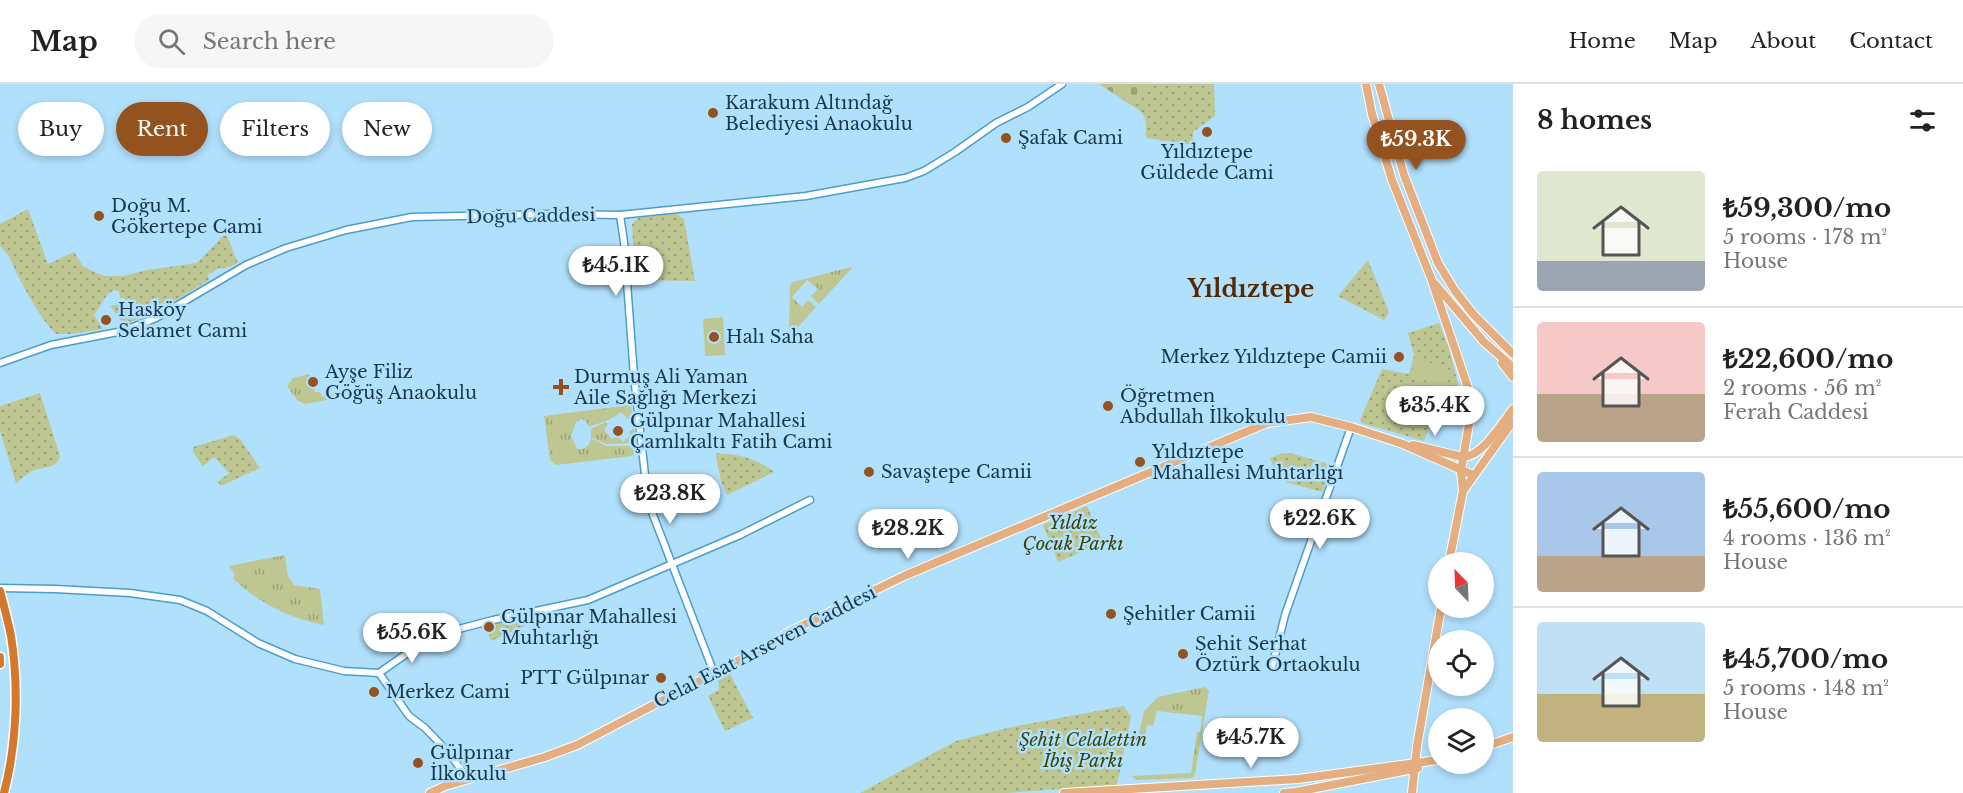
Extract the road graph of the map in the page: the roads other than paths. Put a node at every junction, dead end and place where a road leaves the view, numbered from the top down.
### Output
1 (1062, 84) edge
2 (1366, 84) edge
3 (1379, 84) edge
4 (620, 215) junction
5 (1431, 278) junction
6 (1484, 342) junction
7 (1513, 354) edge
8 (0, 363) edge
9 (1513, 367) edge
10 (1513, 376) edge
11 (1513, 409) edge
12 (1513, 421) edge
13 (1351, 427) junction
14 (1403, 444) junction
15 (1465, 457) junction
16 (1461, 471) junction
17 (1475, 473) junction
18 (1463, 491) junction
19 (810, 500) dead end
20 (1451, 552) edge
21 (673, 563) junction
22 (0, 590) edge
23 (1440, 618) edge
24 (0, 657) edge
25 (0, 664) edge
26 (1272, 667) dead end
27 (379, 673) junction
28 (714, 673) junction
29 (1513, 737) edge
30 (1494, 744) edge
31 (1428, 763) edge
32 (1415, 766) junction
33 (468, 779) junction
34 (4, 793) edge
35 (430, 793) edge
36 (1064, 793) edge
37 (1284, 793) edge
38 (1412, 793) edge

1 - 4 street, Doğu Caddesi
2 - 5 main road
3 - 7 main road
4 - 8 street, Doğu Caddesi
4 - 21 street
5 - 6 main road
5 - 15 main road
6 - 9 main road
6 - 10 main road
11 - 15 main road
12 - 17 main road
13 - 14 main road, Celal Esat Arseven Caddesi
13 - 26 street
13 - 28 main road, Celal Esat Arseven Caddesi
14 - 15 main road
14 - 16 main road
15 - 16 main road
15 - 17 main road
16 - 17 main road
16 - 18 main road
17 - 18 main road
18 - 20 main road
19 - 21 street
21 - 27 street
21 - 28 street
22 - 27 street
22 - 34 highway
23 - 32 main road
24 - 25 highway
27 - 33 street
28 - 33 main road, Celal Esat Arseven Caddesi
29 - 30 main road
31 - 32 main road
32 - 36 main road
32 - 37 main road
32 - 38 main road
33 - 35 main road, Celal Esat Arseven Caddesi

